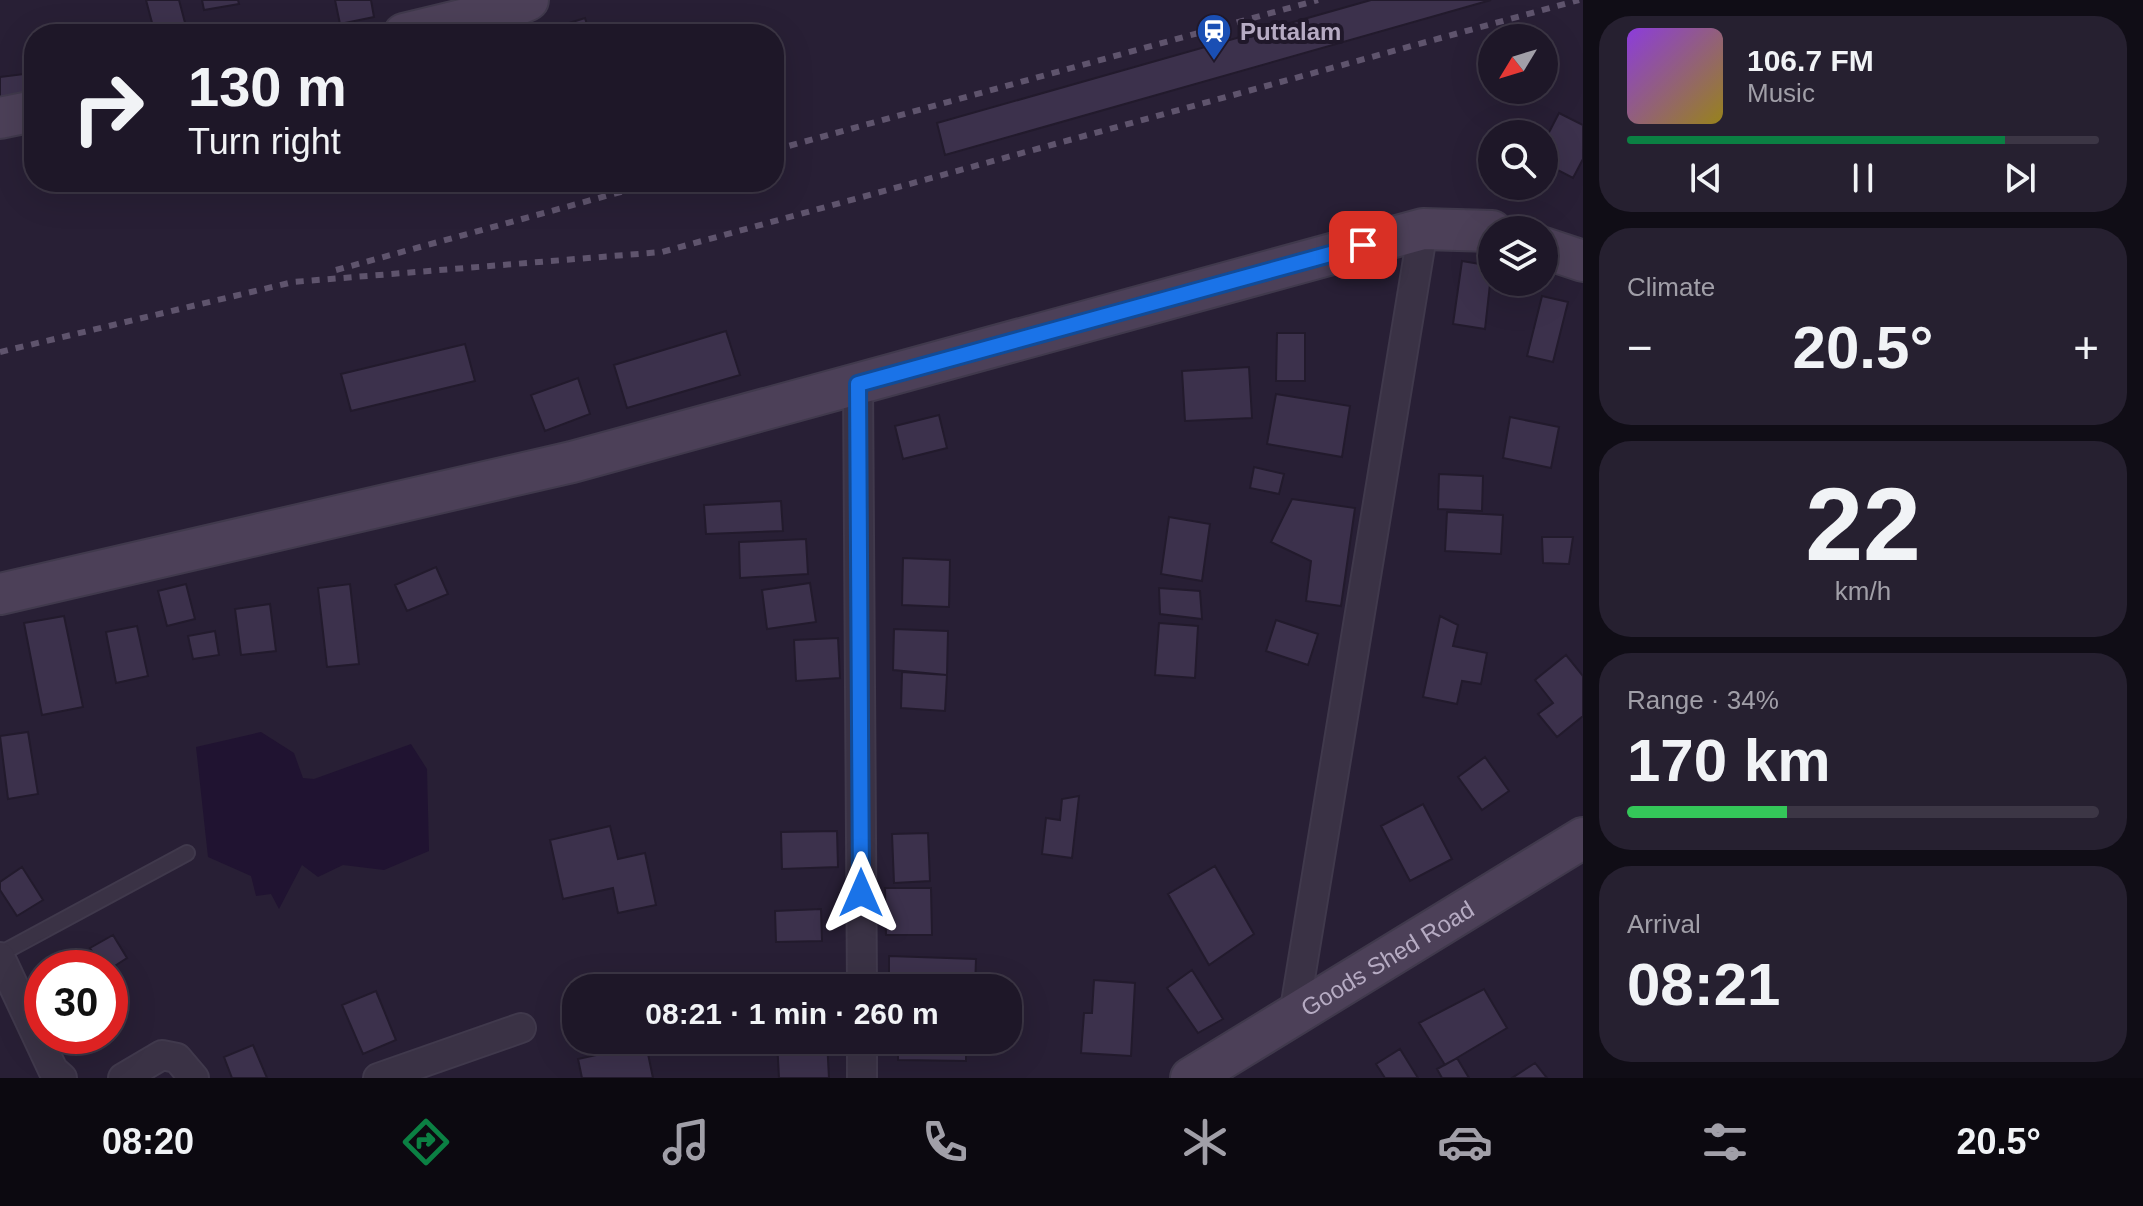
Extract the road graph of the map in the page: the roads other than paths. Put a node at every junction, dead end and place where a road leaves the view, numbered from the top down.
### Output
1 (528, 0) edge
2 (445, 24) edge
3 (24, 113) edge
4 (0, 118) edge
5 (1423, 229) junction
6 (1478, 231) edge
7 (1558, 253) edge
8 (1583, 261) edge
9 (858, 384) junction
10 (0, 594) edge
11 (1583, 838) edge
12 (187, 853) dead end
13 (0, 955) edge
14 (862, 974) edge
15 (1294, 1015) junction
16 (521, 1028) dead end
17 (862, 1054) edge
18 (62, 1078) edge
19 (123, 1078) edge
20 (194, 1078) edge
21 (378, 1078) edge
22 (862, 1078) edge
23 (1191, 1078) edge

1 - 2 street
3 - 4 street
5 - 6 street
5 - 9 street
5 - 15 street
7 - 8 street
9 - 10 street
9 - 14 street
11 - 15 street, Goods Shed Road
12 - 13 lane
13 - 18 street
15 - 23 street, Goods Shed Road
16 - 21 street
17 - 22 street
19 - 20 street

